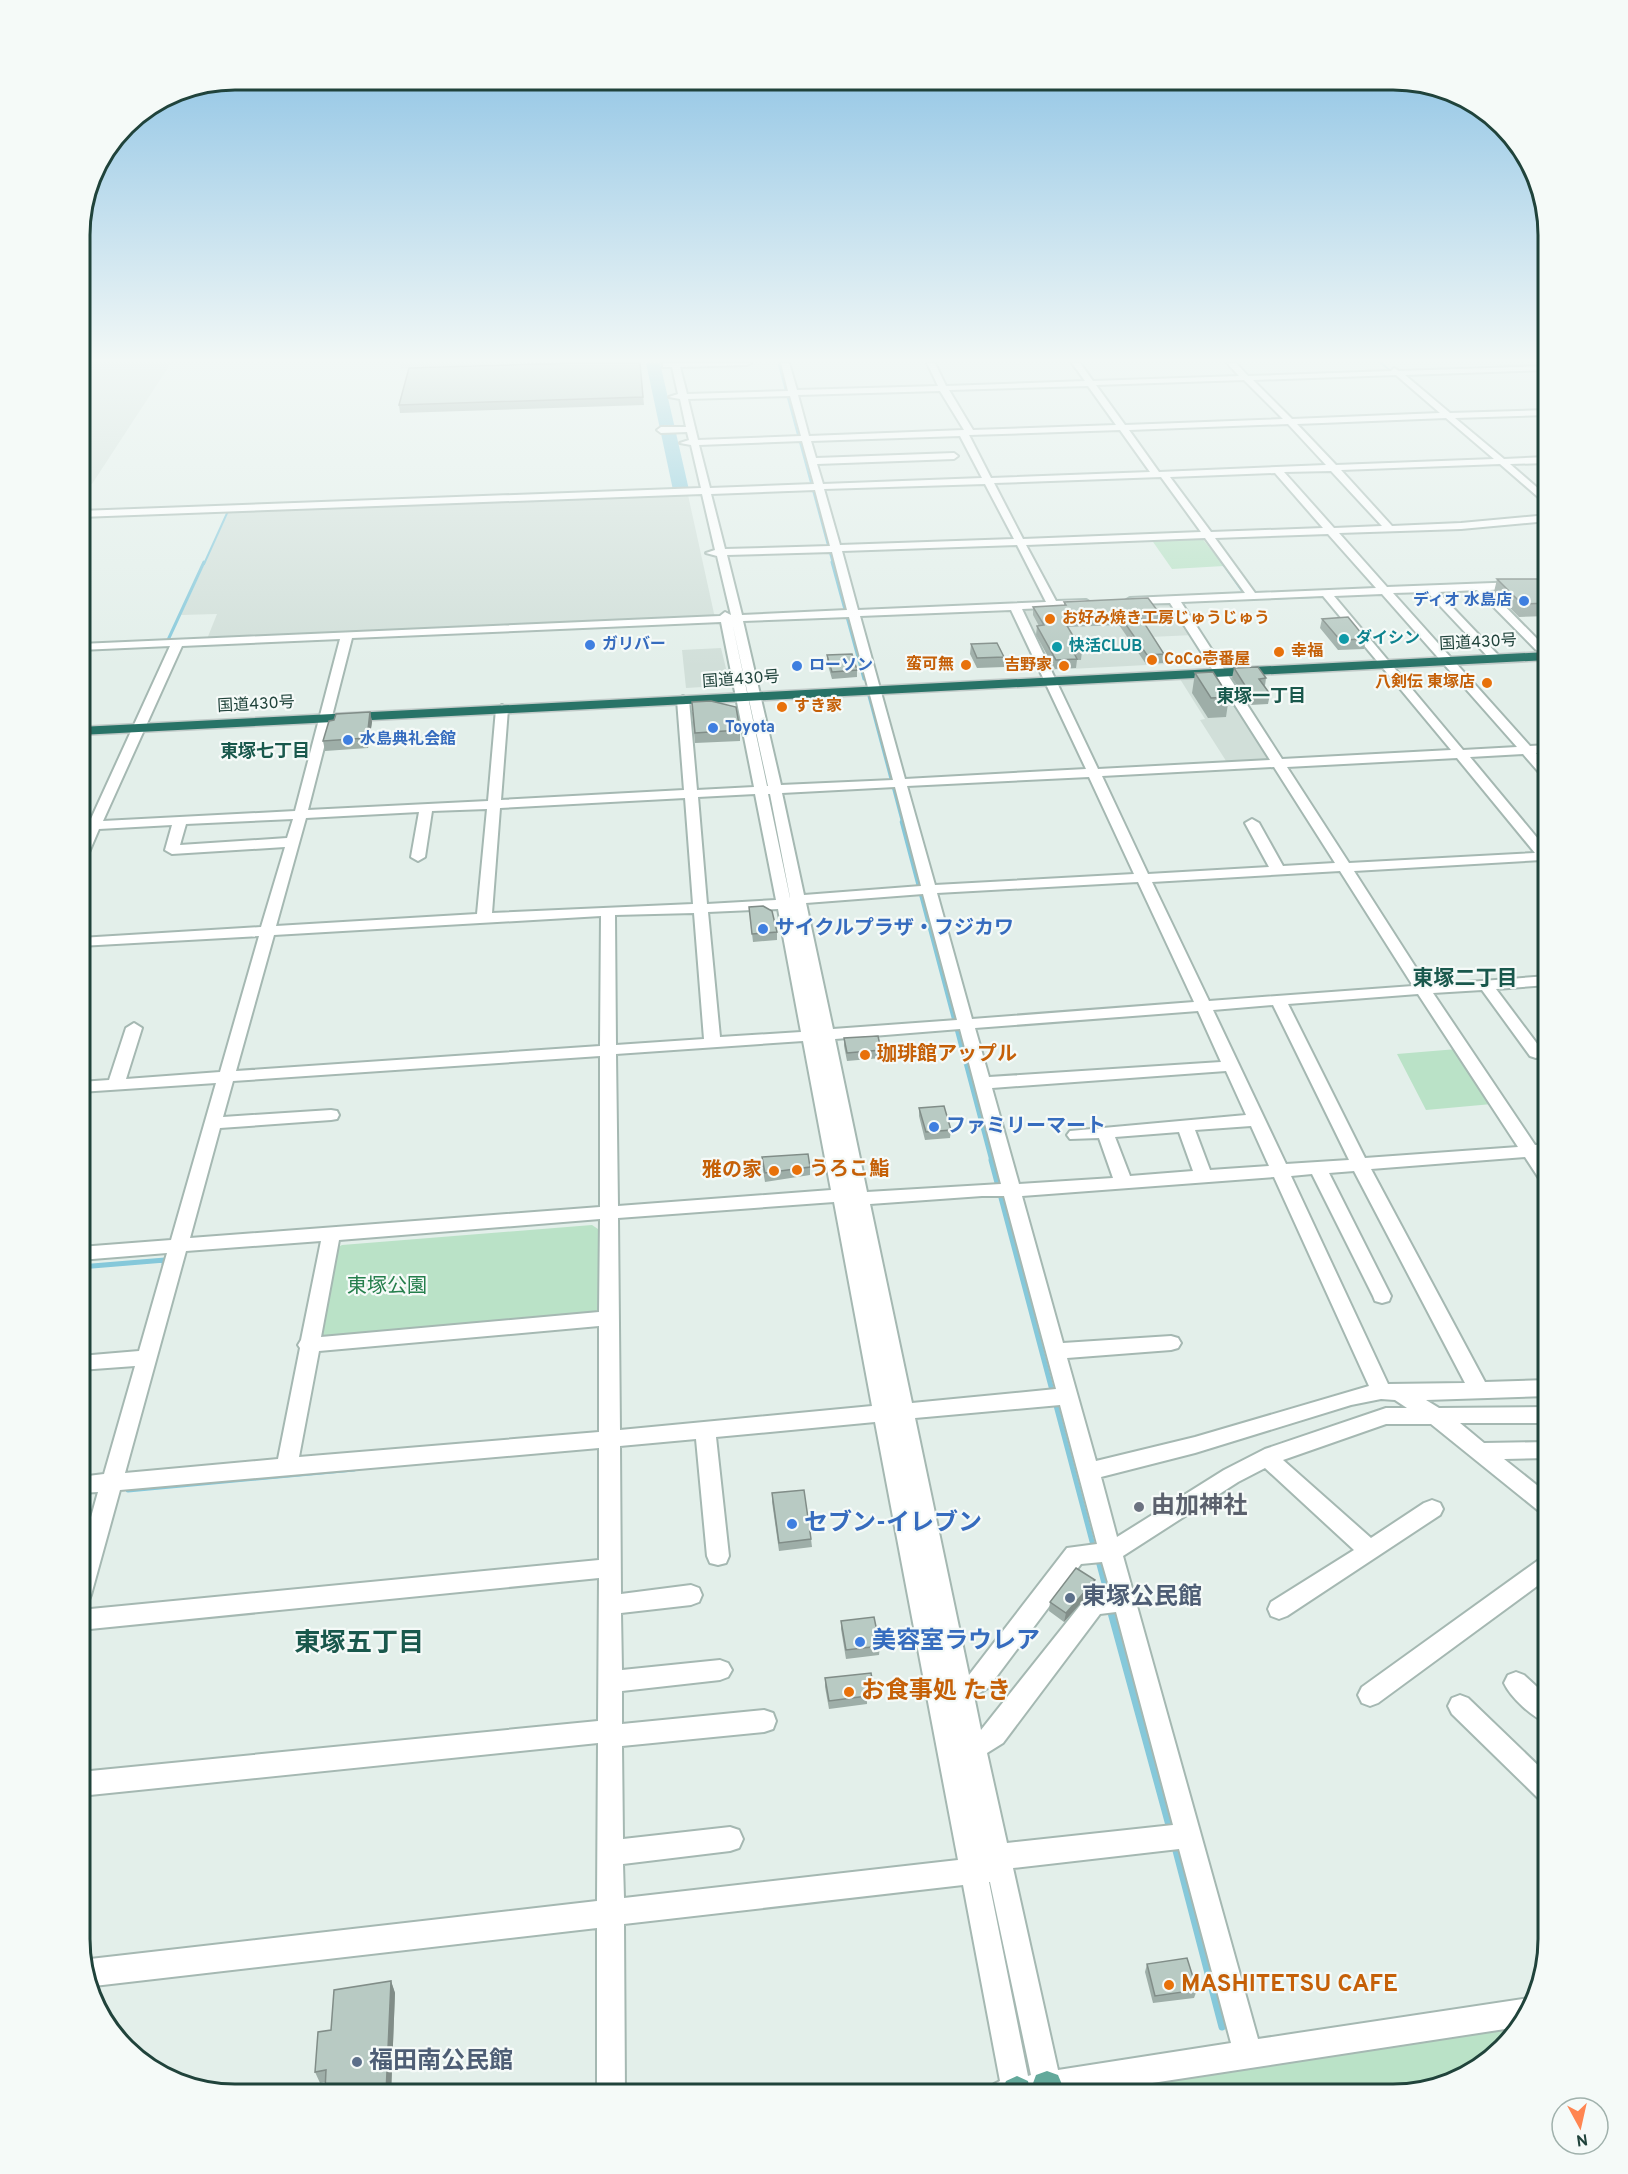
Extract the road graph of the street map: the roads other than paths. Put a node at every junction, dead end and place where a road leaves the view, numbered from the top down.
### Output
1 (694, 464) edge
2 (813, 464) edge
3 (982, 464) edge
4 (1152, 464) edge
5 (1331, 464) edge
6 (1433, 464) edge
7 (1505, 464) edge
8 (1334, 468) junction
9 (1277, 470) junction
10 (1160, 474) junction
11 (990, 481) junction
12 (817, 488) junction
13 (700, 491) junction
14 (1538, 493) edge
15 (90, 514) edge
16 (1538, 519) edge
17 (1390, 529) junction
18 (1332, 530) junction
19 (1207, 535) junction
20 (1022, 542) junction
21 (831, 549) junction
22 (714, 557) junction
23 (1538, 585) edge
24 (1481, 588) junction
25 (1386, 591) junction
26 (1432, 591) junction
27 (1328, 595) junction
28 (1253, 597) junction
29 (1121, 602) edge
30 (1175, 602) junction
31 (1099, 603) edge
32 (1053, 605) junction
33 (1016, 608) junction
34 (728, 615) junction
35 (851, 615) junction
36 (347, 637) junction
37 (177, 644) junction
38 (1538, 644) edge
39 (90, 647) edge
40 (1538, 654) edge
41 (1493, 656) junction
42 (1445, 658) junction
43 (1383, 661) junction
44 (1219, 670) junction
45 (1050, 678) junction
46 (874, 687) junction
47 (749, 694) junction
48 (683, 700) junction
49 (502, 709) junction
50 (327, 715) junction
51 (141, 724) junction
52 (90, 725) edge
53 (90, 729) edge
54 (1538, 750) edge
55 (1527, 751) junction
56 (1461, 754) junction
57 (1279, 763) junction
58 (1538, 763) edge
59 (1094, 773) junction
60 (895, 784) junction
61 (768, 791) junction
62 (691, 795) junction
63 (494, 804) junction
64 (426, 808) junction
65 (300, 816) junction
66 (90, 820) edge
67 (180, 821) junction
68 (1252, 823) dead end
69 (90, 826) edge
70 (292, 842) junction
71 (1538, 845) edge
72 (418, 857) dead end
73 (1538, 858) edge
74 (1346, 868) junction
75 (1279, 872) junction
76 (1144, 879) junction
77 (925, 892) junction
78 (791, 902) junction
79 (700, 908) junction
80 (608, 911) junction
81 (484, 918) junction
82 (267, 931) junction
83 (90, 941) edge
84 (1538, 981) edge
85 (1486, 985) junction
86 (1423, 990) junction
87 (1279, 1001) junction
88 (1205, 1007) junction
89 (960, 1024) junction
90 (134, 1028) dead end
91 (818, 1035) junction
92 (712, 1042) junction
93 (608, 1050) junction
94 (1536, 1053) dead end
95 (1232, 1066) junction
96 (224, 1076) junction
97 (982, 1083) junction
98 (116, 1084) junction
99 (90, 1086) edge
100 (331, 1115) dead end
101 (1257, 1120) junction
102 (212, 1123) junction
103 (1185, 1126) junction
104 (1105, 1132) junction
105 (1076, 1135) dead end
106 (1538, 1148) edge
107 (1538, 1151) edge
108 (1360, 1165) junction
109 (1318, 1168) junction
110 (1281, 1171) junction
111 (1203, 1176) junction
112 (1123, 1182) junction
113 (1004, 1189) junction
114 (850, 1197) junction
115 (609, 1212) junction
116 (331, 1234) junction
117 (179, 1245) junction
118 (90, 1252) edge
119 (1382, 1296) dead end
120 (608, 1318) junction
121 (1171, 1343) dead end
122 (308, 1346) junction
123 (1056, 1351) junction
124 (148, 1358) junction
125 (90, 1363) edge
126 (1538, 1388) edge
127 (1479, 1389) junction
128 (1390, 1392) junction
129 (1060, 1397) junction
130 (894, 1412) junction
131 (1538, 1415) edge
132 (1436, 1416) junction
133 (705, 1430) junction
134 (608, 1439) junction
135 (1538, 1450) edge
136 (1480, 1451) junction
137 (1267, 1458) junction
138 (287, 1467) junction
139 (1088, 1472) junction
140 (110, 1482) junction
141 (90, 1484) edge
142 (1538, 1498) edge
143 (1432, 1509) dead end
144 (1370, 1551) junction
145 (1101, 1553) junction
146 (718, 1556) dead end
147 (90, 1557) edge
148 (608, 1568) junction
149 (1538, 1573) edge
150 (692, 1595) dead end
151 (1114, 1602) junction
152 (609, 1605) junction
153 (1280, 1609) dead end
154 (90, 1619) edge
155 (720, 1670) dead end
156 (609, 1682) junction
157 (1516, 1683) dead end
158 (950, 1692) junction
159 (1370, 1695) dead end
160 (1538, 1703) edge
161 (1460, 1706) dead end
162 (764, 1721) dead end
163 (610, 1734) junction
164 (975, 1747) junction
165 (950, 1750) junction
166 (1538, 1781) edge
167 (90, 1783) edge
168 (1177, 1837) junction
169 (730, 1839) dead end
170 (609, 1853) junction
171 (990, 1866) junction
172 (609, 1914) junction
173 (94, 1973) edge
174 (1518, 2014) edge
175 (1248, 2054) junction
176 (611, 2084) edge
177 (1013, 2084) edge
178 (1047, 2084) edge
179 (1091, 2084) edge

1 - 13 street
2 - 12 street
3 - 11 street
4 - 10 street
5 - 8 street
6 - 8 street
7 - 14 street
8 - 9 street
8 - 17 street
9 - 10 street
9 - 18 street
10 - 11 street
10 - 19 street
11 - 12 street
11 - 20 street
12 - 13 street
12 - 21 street
13 - 15 street
13 - 22 street
16 - 17 street
17 - 18 street
18 - 19 street
18 - 25 street
19 - 20 street
19 - 28 street
20 - 21 street
20 - 32 street
21 - 22 street
21 - 35 street
22 - 34 street
23 - 24 street
24 - 26 street
24 - 38 street
25 - 26 street
25 - 27 street
25 - 42 street
26 - 41 street
27 - 28 street
27 - 43 street
28 - 30 street
29 - 30 street
30 - 44 street
31 - 32 street
32 - 33 street
33 - 35 street
33 - 45 street
34 - 35 street
34 - 36 street
34 - 47 street
35 - 46 street
36 - 37 street
36 - 50 street
37 - 39 street
37 - 51 street
40 - 41 highway, 国道430号
41 - 42 highway, 国道430号
42 - 43 highway, 国道430号
42 - 55 street
43 - 44 highway, 国道430号
43 - 56 street
44 - 45 highway, 国道430号
44 - 57 street
45 - 46 highway, 国道430号
45 - 59 street
46 - 47 highway, 国道430号
46 - 60 street
47 - 48 highway, 国道430号
47 - 50 highway, 国道430号
47 - 61 street
48 - 49 highway, 国道430号
48 - 62 street
49 - 50 highway, 国道430号
49 - 63 street
50 - 51 highway, 国道430号
50 - 65 street
51 - 52 highway, 国道430号
51 - 53 highway, 国道430号
51 - 66 street
54 - 55 street
55 - 56 street
55 - 58 street
56 - 57 street
56 - 71 street
57 - 59 street
57 - 74 street
59 - 60 street
59 - 76 street
60 - 61 street
60 - 77 street
61 - 62 street
61 - 78 street
62 - 63 street
62 - 79 street
63 - 64 street
63 - 81 street
64 - 65 street
64 - 72 street
65 - 67 street
65 - 70 street
67 - 69 street
67 - 70 street
68 - 75 street
70 - 82 street
73 - 74 street
74 - 75 street
74 - 86 street
75 - 76 street
76 - 77 street
76 - 88 street
77 - 78 street
77 - 89 street
78 - 79 street
78 - 91 street
79 - 80 street
79 - 92 street
80 - 81 street
80 - 93 street
81 - 82 street
82 - 83 street
82 - 96 street
84 - 85 street
85 - 86 street
85 - 94 street
86 - 87 street
86 - 106 street
87 - 88 street
87 - 108 street
88 - 89 street
88 - 95 street
89 - 91 street
89 - 97 street
90 - 98 street
91 - 92 street
91 - 114 street
92 - 93 street
93 - 96 street
93 - 115 street
95 - 97 street
95 - 101 street
96 - 98 street
96 - 102 street
97 - 113 street
98 - 99 street
100 - 102 street
101 - 103 street
101 - 110 street
102 - 117 street
103 - 104 street
103 - 111 street
104 - 105 street
104 - 112 street
107 - 108 street
108 - 109 street
108 - 127 street
109 - 110 street
109 - 119 street
110 - 111 street
110 - 128 street
111 - 112 street
112 - 113 street
113 - 114 street
113 - 123 street
114 - 115 street
114 - 130 street
115 - 116 street
115 - 120 street
116 - 117 street
116 - 122 street
117 - 118 street
117 - 124 street
120 - 122 street
120 - 134 street
121 - 123 street
122 - 138 street
123 - 129 street
124 - 125 street
124 - 140 street
126 - 127 street
127 - 128 street
128 - 132 street
128 - 139 street
129 - 130 street
129 - 139 street
130 - 133 street
130 - 158 street
131 - 132 street
132 - 136 street
132 - 137 street
133 - 134 street
133 - 146 street
134 - 138 street
134 - 148 street
135 - 136 street
136 - 142 street
137 - 144 street
137 - 145 street
138 - 140 street
139 - 145 street
140 - 141 street
140 - 147 street
143 - 144 street
144 - 153 street
145 - 151 street
145 - 158 street
148 - 152 street
148 - 154 street
149 - 159 street
150 - 152 street
151 - 164 street
151 - 168 street
152 - 156 street
155 - 156 street
156 - 163 street
157 - 160 street
158 - 164 street
158 - 165 street
161 - 166 street
162 - 163 street
163 - 167 street
163 - 170 street
164 - 165 street
164 - 171 street
165 - 171 street
168 - 171 street
168 - 175 street
169 - 170 street
170 - 172 street
171 - 172 street
171 - 177 street
171 - 178 street
172 - 173 street
172 - 176 street
174 - 175 street
175 - 179 street

